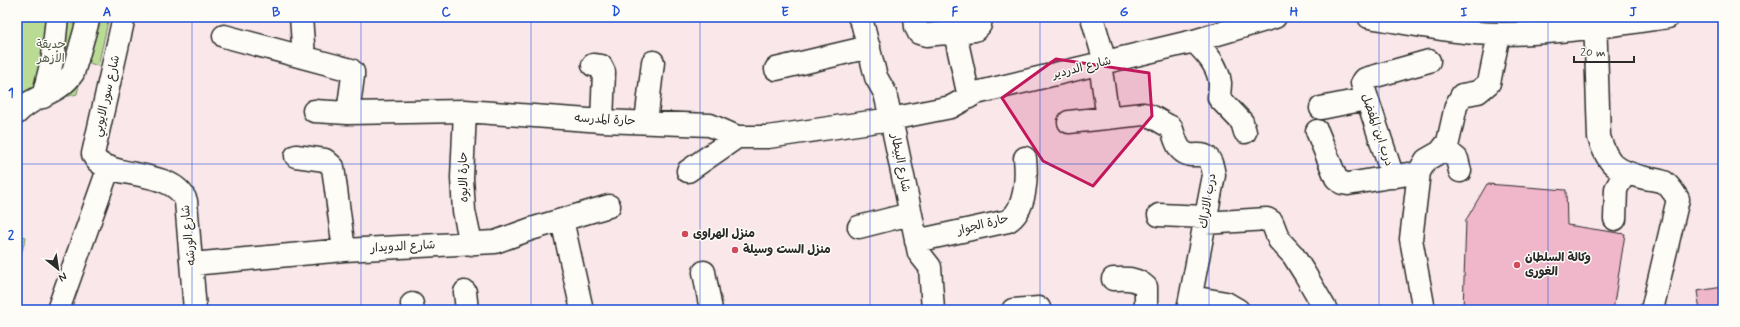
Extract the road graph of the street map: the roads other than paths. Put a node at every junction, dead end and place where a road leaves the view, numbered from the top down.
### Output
1 (57, 17) edge
2 (90, 17) edge
3 (124, 17) edge
4 (301, 17) edge
5 (859, 17) edge
6 (915, 17) edge
7 (981, 17) edge
8 (1092, 17) edge
9 (1275, 17) edge
10 (1369, 17) edge
11 (1668, 17) edge
12 (1596, 22) edge
13 (1495, 28) edge
14 (954, 33) junction
15 (224, 36) dead end
16 (1194, 41) junction
17 (869, 47) junction
18 (304, 57) junction
19 (1429, 61) dead end
20 (653, 62) dead end
21 (1102, 63) junction
22 (593, 65) dead end
23 (776, 69) dead end
24 (43, 97) junction
25 (968, 97) junction
26 (1366, 99) junction
27 (1321, 108) dead end
28 (465, 110) junction
29 (314, 111) dead end
30 (17, 113) edge
31 (348, 113) junction
32 (1108, 118) junction
33 (891, 119) junction
34 (602, 120) junction
35 (646, 122) junction
36 (1069, 122) dead end
37 (1317, 131) dead end
38 (1245, 132) dead end
39 (737, 137) junction
40 (1444, 148) junction
41 (296, 156) dead end
42 (1025, 158) dead end
43 (109, 167) junction
44 (1460, 171) dead end
45 (688, 172) dead end
46 (1419, 172) junction
47 (1625, 173) junction
48 (1393, 177) junction
49 (609, 206) dead end
50 (910, 214) junction
51 (1159, 215) dead end
52 (1615, 219) dead end
53 (562, 220) junction
54 (1206, 220) junction
55 (859, 227) dead end
56 (916, 241) junction
57 (471, 244) junction
58 (344, 250) junction
59 (192, 264) junction
60 (704, 272) dead end
61 (1113, 279) dead end
62 (1190, 304) edge
63 (1039, 308) dead end
64 (58, 310) edge
65 (195, 310) edge
66 (582, 310) edge
67 (710, 310) edge
68 (933, 310) edge
69 (1013, 310) edge
70 (1146, 310) edge
71 (1238, 310) edge
72 (1326, 310) edge
73 (1424, 310) edge
74 (1652, 310) edge

1 - 24 street
2 - 24 street
3 - 43 street, شارع سور الايوبي
4 - 18 street
5 - 17 street, شارع البيطار
6 - 14 street
7 - 14 street
8 - 21 street
9 - 16 street, شارع الدردير
10 - 13 street
11 - 12 street
12 - 13 street
12 - 47 street
13 - 40 street
14 - 25 street
15 - 18 street
16 - 21 street, شارع الدردير
16 - 38 street
17 - 23 street
17 - 33 street, شارع البيطار
18 - 31 street
19 - 26 street, درب ابن المفضل
20 - 35 street
21 - 25 street, شارع الدردير
21 - 32 street
22 - 34 street
24 - 30 street
25 - 33 street, شارع الدردير
26 - 27 street
26 - 48 street, درب ابن المفضل
28 - 31 street, حارة المدرسه
28 - 34 street, حارة المدرسه
28 - 57 street, حارة الابوه
29 - 31 street, حارة المدرسه
32 - 36 street, درب الاتراك
32 - 54 street, درب الاتراك
33 - 39 street, حارة المدرسه
33 - 50 street, شارع البيطار
34 - 35 street, حارة المدرسه
35 - 39 street, حارة المدرسه
37 - 48 street
39 - 45 street
40 - 44 street
40 - 46 street
41 - 58 street
42 - 56 street, حارة الجوار
43 - 59 street, شارع الورشه
43 - 64 street
46 - 48 street
46 - 73 street
47 - 52 street
47 - 74 street
49 - 53 street, شارع الدويدار
50 - 55 street
50 - 56 street, شارع البيطار
51 - 54 street
53 - 57 street, شارع الدويدار
53 - 66 street
54 - 62 street, درب الاتراك
54 - 72 street
56 - 68 street, شارع البيطار
57 - 58 street, شارع الدويدار
58 - 59 street, شارع الدويدار
59 - 65 street, شارع الورشه
60 - 67 street
61 - 70 street
62 - 71 street
63 - 69 street

